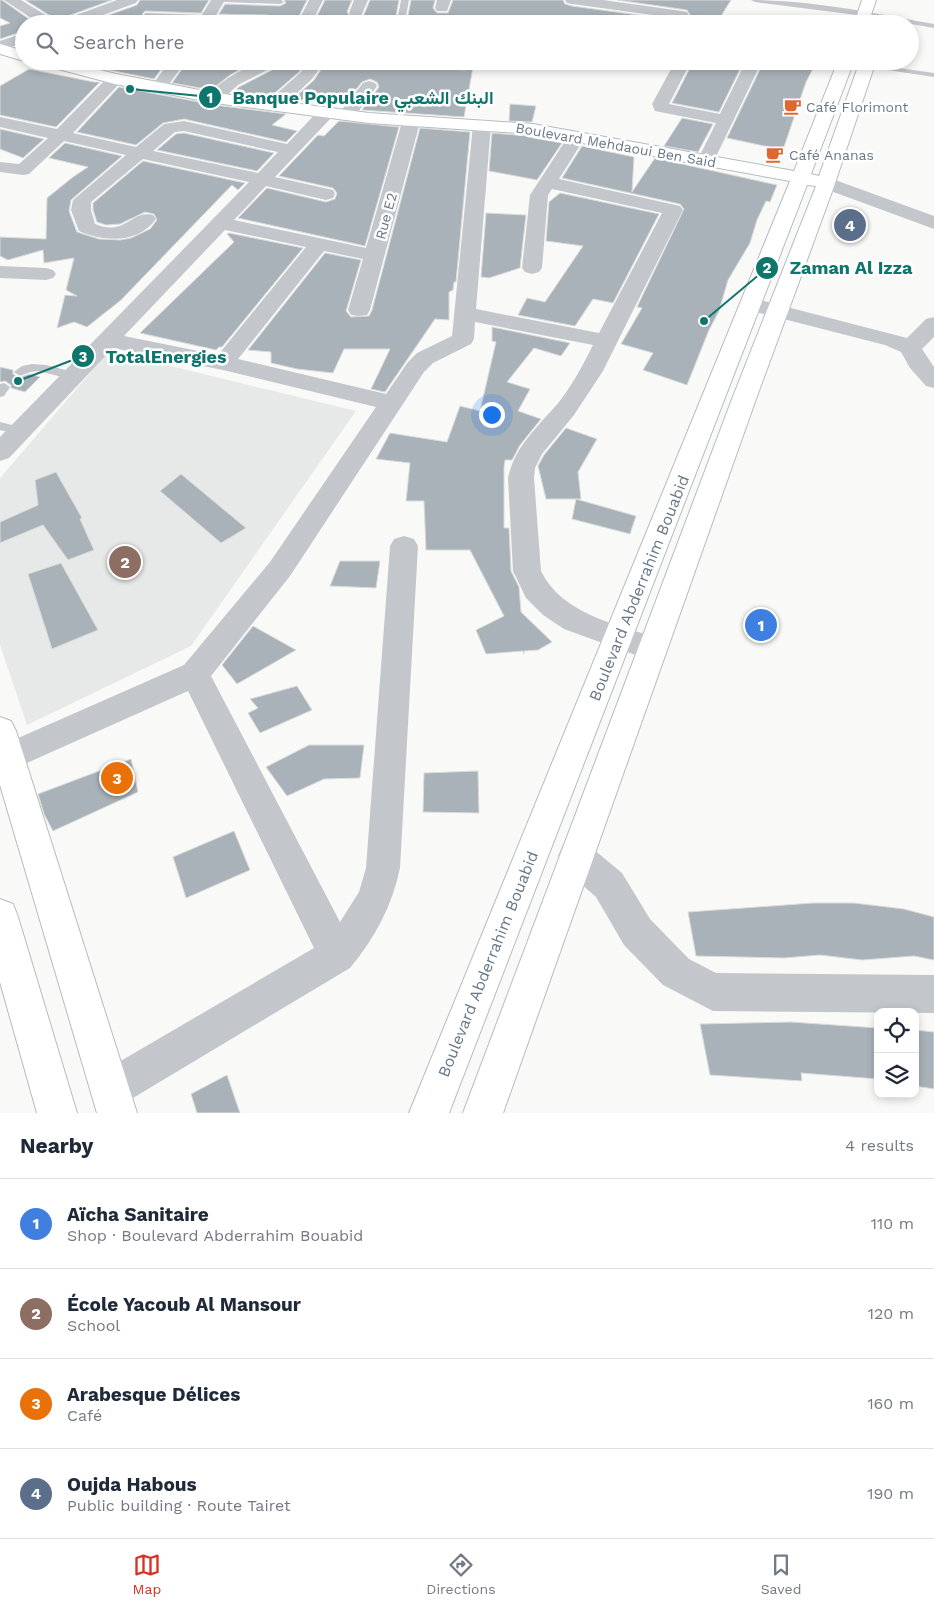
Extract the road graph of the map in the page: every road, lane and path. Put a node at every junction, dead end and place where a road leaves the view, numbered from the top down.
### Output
1 (11, 0) edge
2 (90, 0) edge
3 (131, 0) edge
4 (218, 0) edge
5 (225, 0) edge
6 (316, 0) edge
7 (405, 0) edge
8 (572, 0) edge
9 (693, 0) edge
10 (755, 0) edge
11 (821, 0) edge
12 (886, 0) edge
13 (280, 2) dead end
14 (108, 8) junction
15 (839, 11) junction
16 (865, 13) edge
17 (36, 15) edge
18 (88, 15) edge
19 (208, 15) edge
20 (308, 15) edge
21 (402, 15) edge
22 (656, 15) edge
23 (682, 15) edge
24 (882, 15) edge
25 (919, 23) edge
26 (934, 25) edge
27 (15, 41) edge
28 (0, 47) edge
29 (15, 53) edge
30 (80, 70) edge
31 (171, 70) edge
32 (255, 70) edge
33 (310, 70) edge
34 (679, 70) edge
35 (750, 70) edge
36 (857, 70) edge
37 (906, 70) edge
38 (934, 75) edge
39 (115, 79) junction
40 (369, 86) dead end
41 (158, 88) junction
42 (215, 98) junction
43 (273, 106) junction
44 (336, 115) junction
45 (725, 120) junction
46 (0, 122) edge
47 (411, 122) junction
48 (482, 124) junction
49 (60, 136) junction
50 (577, 136) junction
51 (292, 150) junction
52 (138, 154) junction
53 (706, 161) junction
54 (0, 167) edge
55 (814, 180) junction
56 (261, 181) junction
57 (548, 182) junction
58 (326, 194) dead end
59 (146, 219) dead end
60 (220, 223) junction
61 (934, 223) edge
62 (319, 244) junction
63 (375, 256) junction
64 (532, 268) dead end
65 (0, 272) edge
66 (46, 274) dead end
67 (764, 307) junction
68 (359, 310) dead end
69 (465, 313) junction
70 (934, 324) edge
71 (108, 340) junction
72 (606, 341) junction
73 (910, 348) junction
74 (223, 363) junction
75 (20, 372) dead end
76 (73, 376) junction
77 (934, 381) edge
78 (390, 403) junction
79 (0, 426) edge
80 (20, 431) junction
81 (0, 452) edge
82 (404, 546) dead end
83 (618, 638) junction
84 (652, 649) junction
85 (195, 674) junction
86 (5, 744) edge
87 (576, 856) junction
88 (0, 916) edge
89 (337, 955) junction
90 (934, 994) edge
91 (113, 1102) edge
92 (57, 1113) edge
93 (429, 1113) edge
94 (483, 1113) edge

1 - 17 street
2 - 14 street
3 - 14 street
4 - 19 street
5 - 13 lane
6 - 20 street
7 - 21 lane
8 - 22 street
9 - 23 street
10 - 15 lane
11 - 15 lane
12 - 24 main road
14 - 18 street
15 - 16 lane
25 - 26 lane
27 - 28 street
28 - 29 main road
30 - 39 main road, Boulevard Mehdaoui Ben Said
31 - 41 street
32 - 42 street
33 - 43 street
34 - 45 street
35 - 45 street
36 - 55 main road, Boulevard Abderrahim Bouabid
37 - 38 lane
39 - 41 main road, Boulevard Mehdaoui Ben Said
39 - 49 street
40 - 44 street
41 - 42 main road, Boulevard Mehdaoui Ben Said
42 - 43 main road, Boulevard Mehdaoui Ben Said
43 - 44 main road, Boulevard Mehdaoui Ben Said
44 - 47 main road, Boulevard Mehdaoui Ben Said
44 - 51 street
45 - 53 street
46 - 49 street
47 - 48 main road, Boulevard Mehdaoui Ben Said
47 - 63 street, Rue E2
48 - 50 main road, Boulevard Mehdaoui Ben Said
48 - 69 street
49 - 52 street
49 - 54 street
50 - 53 main road, Boulevard Mehdaoui Ben Said
50 - 57 street
51 - 52 street
51 - 56 street
52 - 56 street
52 - 59 street
53 - 55 main road, Boulevard Mehdaoui Ben Said
55 - 61 street
55 - 67 main road, Boulevard Abderrahim Bouabid
56 - 58 street
56 - 60 street
57 - 64 street
57 - 72 street
60 - 62 street
60 - 71 street
62 - 63 street
62 - 74 street
63 - 68 street, Rue E2
65 - 66 street
67 - 73 street
67 - 83 main road, Boulevard Abderrahim Bouabid
67 - 84 main road, Boulevard Abderrahim Bouabid
69 - 72 street
69 - 78 street
70 - 73 street
71 - 74 street
71 - 76 street
72 - 83 street
73 - 77 street
74 - 78 street
75 - 76 lane
76 - 80 street
78 - 85 street
79 - 80 lane
80 - 81 street
82 - 89 street
83 - 84 street
83 - 93 main road, Boulevard Abderrahim Bouabid
84 - 87 main road, Boulevard Abderrahim Bouabid
85 - 86 street
85 - 89 street
86 - 91 main road
87 - 90 street
87 - 94 main road, Boulevard Abderrahim Bouabid
88 - 92 main road
89 - 91 street

